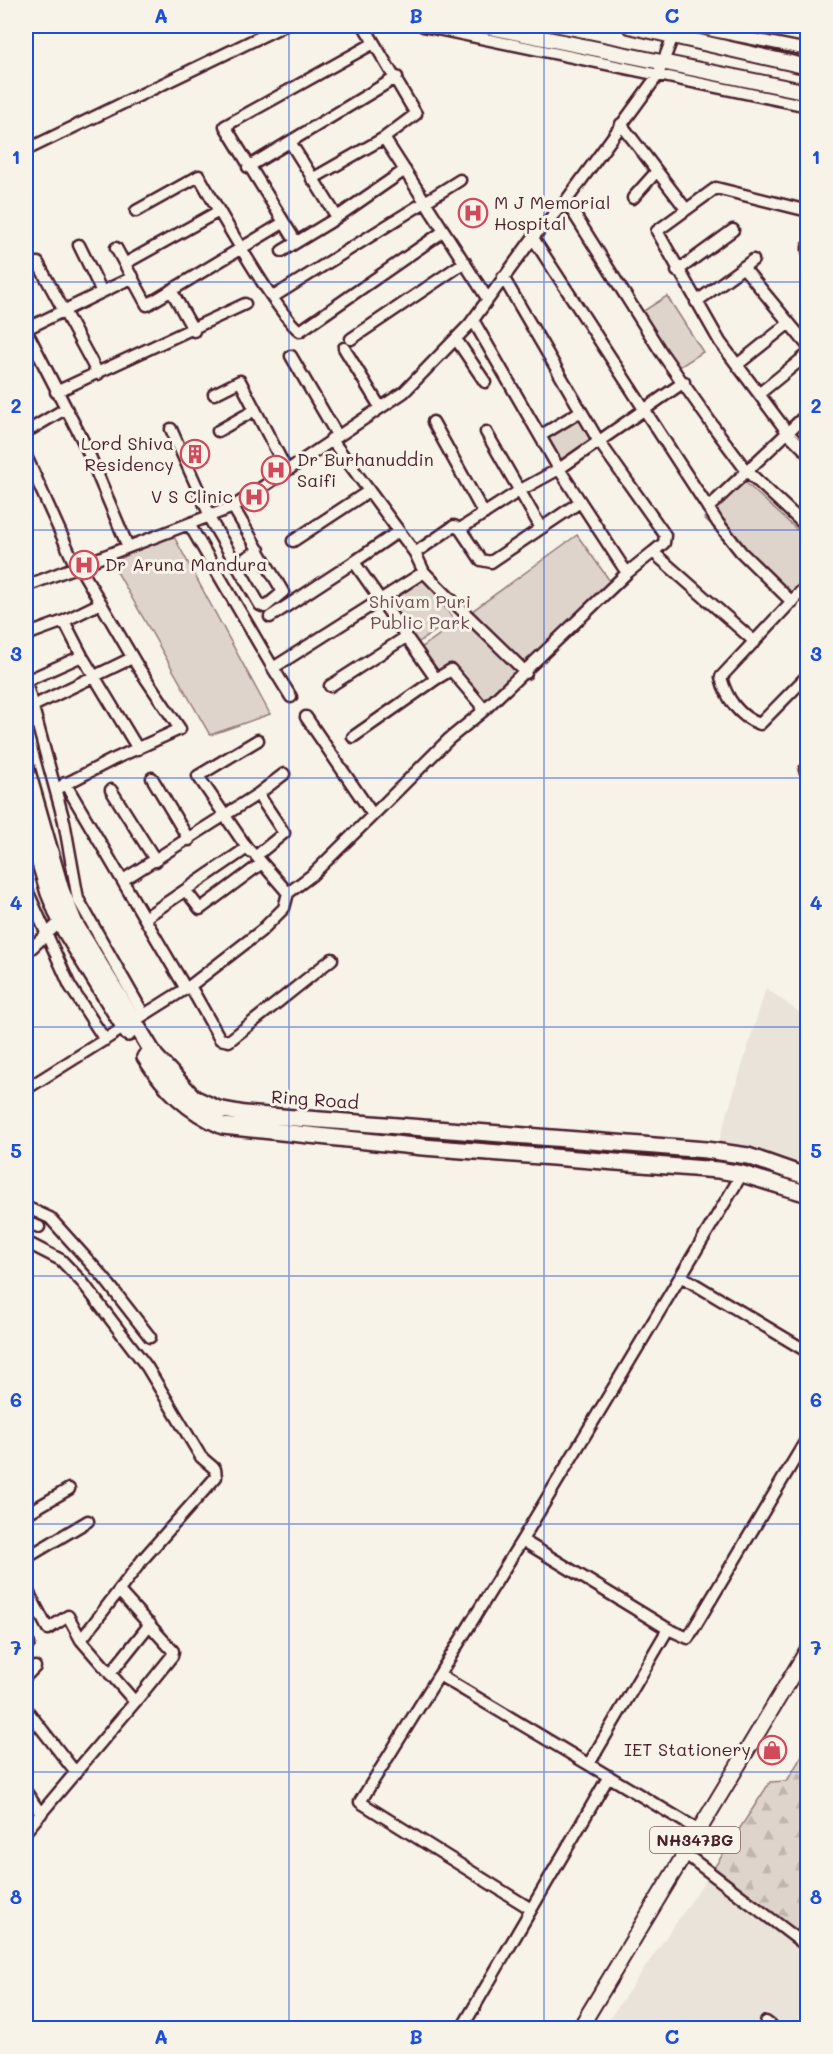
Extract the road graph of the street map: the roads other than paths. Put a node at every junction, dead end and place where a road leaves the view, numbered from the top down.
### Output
1 (283, 26) edge
2 (364, 26) edge
3 (423, 26) edge
4 (484, 26) edge
5 (629, 26) edge
6 (688, 26) edge
7 (739, 31) edge
8 (673, 36) junction
9 (374, 43) junction
10 (807, 50) edge
11 (729, 51) junction
12 (664, 62) junction
13 (807, 67) edge
14 (658, 75) junction
15 (397, 77) junction
16 (807, 92) edge
17 (807, 106) edge
18 (621, 124) junction
19 (384, 138) junction
20 (290, 142) junction
21 (26, 150) edge
22 (248, 167) junction
23 (405, 170) junction
24 (657, 171) junction
25 (312, 179) junction
26 (460, 180) dead end
27 (633, 198) dead end
28 (424, 201) junction
29 (566, 201) junction
30 (686, 209) junction
31 (136, 211) dead end
32 (219, 211) junction
33 (807, 211) edge
34 (337, 217) junction
35 (283, 224) junction
36 (733, 230) dead end
37 (444, 231) junction
38 (533, 238) junction
39 (296, 242) junction
40 (79, 244) dead end
41 (116, 248) dead end
42 (243, 248) junction
43 (282, 251) dead end
44 (753, 260) dead end
45 (465, 262) junction
46 (38, 263) dead end
47 (126, 263) junction
48 (743, 267) junction
49 (677, 271) junction
50 (133, 277) junction
51 (503, 277) junction
52 (171, 290) junction
53 (102, 292) junction
54 (273, 297) junction
55 (488, 298) junction
56 (696, 302) junction
57 (245, 304) dead end
58 (63, 310) junction
59 (473, 320) junction
60 (788, 324) junction
61 (26, 330) edge
62 (194, 331) junction
63 (456, 339) junction
64 (807, 346) edge
65 (807, 354) edge
66 (291, 356) dead end
67 (736, 365) junction
68 (98, 374) junction
69 (484, 382) dead end
70 (684, 382) junction
71 (56, 392) junction
72 (760, 393) junction
73 (214, 394) dead end
74 (380, 407) junction
75 (65, 409) junction
76 (255, 410) junction
77 (644, 410) junction
78 (580, 411) junction
79 (807, 413) edge
80 (433, 422) dead end
81 (171, 429) dead end
82 (218, 431) dead end
83 (26, 432) edge
84 (486, 432) dead end
85 (788, 433) junction
86 (540, 436) junction
87 (334, 437) junction
88 (598, 440) junction
89 (807, 453) edge
90 (26, 456) edge
91 (286, 469) junction
92 (559, 469) junction
93 (746, 470) junction
94 (369, 491) junction
95 (519, 491) junction
96 (580, 502) junction
97 (233, 507) junction
98 (708, 508) junction
99 (484, 514) junction
100 (209, 516) junction
101 (189, 524) junction
102 (541, 528) junction
103 (807, 528) edge
104 (460, 529) junction
105 (399, 531) junction
106 (292, 541) dead end
107 (128, 547) junction
108 (259, 550) junction
109 (653, 552) junction
110 (415, 553) junction
111 (354, 562) junction
112 (236, 564) junction
113 (76, 567) junction
114 (424, 572) junction
115 (627, 573) junction
116 (807, 584) edge
117 (26, 586) edge
118 (379, 600) junction
119 (792, 602) junction
120 (101, 603) junction
121 (270, 617) dead end
122 (64, 621) junction
123 (26, 635) edge
124 (406, 637) junction
125 (755, 642) junction
126 (82, 656) junction
127 (132, 658) junction
128 (273, 668) junction
129 (526, 673) junction
130 (807, 675) edge
131 (94, 677) junction
132 (436, 679) junction
133 (26, 681) edge
134 (330, 686) dead end
135 (291, 697) dead end
136 (30, 705) edge
137 (482, 712) junction
138 (306, 717) dead end
139 (353, 737) dead end
140 (258, 740) dead end
141 (138, 749) junction
142 (26, 768) edge
143 (284, 774) dead end
144 (152, 778) dead end
145 (61, 786) junction
146 (111, 789) dead end
147 (258, 794) junction
148 (373, 815) junction
149 (225, 816) junction
150 (26, 817) edge
151 (189, 840) junction
152 (255, 856) junction
153 (156, 861) junction
154 (33, 867) edge
155 (123, 880) junction
156 (26, 888) edge
157 (186, 891) junction
158 (288, 893) junction
159 (35, 913) junction
160 (146, 917) junction
161 (26, 920) edge
162 (61, 921) junction
163 (46, 935) junction
164 (26, 953) edge
165 (332, 959) dead end
166 (188, 988) junction
167 (134, 1021) junction
168 (105, 1040) junction
169 (26, 1089) edge
170 (742, 1174) junction
171 (807, 1177) edge
172 (807, 1194) edge
173 (26, 1207) edge
174 (26, 1222) edge
175 (39, 1227) dead end
176 (26, 1242) edge
177 (681, 1276) junction
178 (150, 1337) dead end
179 (807, 1352) edge
180 (807, 1437) edge
181 (69, 1489) dead end
182 (26, 1514) edge
183 (88, 1521) dead end
184 (522, 1540) junction
185 (26, 1558) edge
186 (26, 1588) edge
187 (118, 1591) junction
188 (150, 1624) junction
189 (668, 1629) junction
190 (81, 1640) junction
191 (807, 1649) edge
192 (807, 1666) edge
193 (35, 1667) dead end
194 (110, 1674) junction
195 (439, 1675) junction
196 (26, 1676) edge
197 (135, 1702) junction
198 (26, 1709) edge
199 (589, 1764) junction
200 (76, 1773) junction
201 (609, 1776) junction
202 (26, 1792) edge
203 (41, 1814) junction
204 (26, 1831) edge
205 (700, 1831) junction
206 (694, 1851) junction
207 (531, 1909) junction
208 (807, 1947) edge
209 (462, 2028) edge
210 (580, 2028) edge
211 (590, 2028) edge

1 - 21 street
2 - 9 street
3 - 14 street
4 - 12 main road
5 - 8 main road
6 - 7 street
7 - 10 street
7 - 11 street
8 - 11 main road
8 - 12 street
9 - 15 street
9 - 22 street
11 - 13 main road
12 - 14 street
12 - 16 main road
14 - 17 street
14 - 18 street
15 - 19 street
15 - 20 street
18 - 24 street
18 - 29 street
19 - 23 street
19 - 25 street
20 - 22 street
20 - 25 street
22 - 35 street
23 - 28 street
23 - 34 street
24 - 27 street
24 - 30 street
25 - 34 street
26 - 28 street
28 - 37 street
28 - 54 street
29 - 38 street
29 - 70 street
30 - 33 street
30 - 49 street
31 - 32 street
32 - 42 street
32 - 47 street
34 - 39 street
35 - 39 street
35 - 42 street
36 - 49 street
37 - 45 street
37 - 54 street
38 - 51 street
38 - 77 street
39 - 43 street
40 - 53 street
41 - 47 street
42 - 52 street
42 - 54 street
44 - 48 street
45 - 55 street
45 - 74 street
46 - 58 street
47 - 50 street
48 - 56 street
48 - 60 street
49 - 56 street
50 - 52 street
50 - 53 street
51 - 55 street
51 - 78 street
52 - 62 street
53 - 58 street
55 - 59 street
56 - 67 street
57 - 62 street
58 - 61 street
58 - 68 street
59 - 63 street
59 - 86 street
60 - 64 street
60 - 67 street
61 - 71 street
62 - 68 street
63 - 69 street
63 - 74 street
65 - 72 street
66 - 87 street
67 - 72 street
68 - 71 street
70 - 77 street
70 - 93 street
71 - 75 street
72 - 85 street
73 - 76 street
74 - 87 street
75 - 83 street
75 - 107 street
76 - 82 street
76 - 91 street
77 - 88 street
77 - 98 street
78 - 86 street
78 - 88 street
79 - 85 street
80 - 99 street
81 - 100 street
84 - 95 street
85 - 89 street
85 - 93 street
86 - 92 street
87 - 91 street
87 - 94 street
88 - 92 street
88 - 109 street
90 - 113 street
91 - 97 street
92 - 95 street
92 - 96 street
93 - 98 street
93 - 103 street
94 - 105 street
94 - 106 street
95 - 99 street
95 - 102 street
96 - 102 street
96 - 115 street
97 - 100 street
97 - 108 street
98 - 119 street
99 - 104 street
100 - 101 street
100 - 112 street
101 - 107 street
101 - 128 street
102 - 104 street
104 - 110 street
105 - 110 street
105 - 111 street
107 - 113 street
108 - 112 street
108 - 112 street
109 - 115 street
109 - 125 street
110 - 114 street
111 - 118 street
111 - 121 street
113 - 117 street
113 - 120 street
114 - 118 street
114 - 129 street
115 - 129 street
116 - 119 street
118 - 124 street
118 - 128 street
119 - 125 street
120 - 122 street
120 - 127 street
122 - 123 street
122 - 126 street
124 - 132 street
124 - 134 street
125 - 130 street
126 - 131 street
126 - 133 street
127 - 131 street
127 - 141 street
128 - 135 street
129 - 137 street
131 - 136 street
131 - 141 street
132 - 137 street
132 - 139 street
133 - 136 street
136 - 145 street
137 - 148 street
138 - 148 street
140 - 149 street
141 - 145 street
142 - 167 highway, Ring Road
143 - 147 street
144 - 151 street
145 - 155 street
145 - 167 street
146 - 153 street
147 - 149 street
147 - 152 street
148 - 158 street
149 - 151 street
149 - 152 street
150 - 154 highway, Ring Road
151 - 153 street
152 - 157 street
152 - 157 street
152 - 158 street
153 - 155 street
154 - 162 highway, Ring Road
155 - 160 street
156 - 159 street
157 - 160 street
158 - 166 street
159 - 161 street
159 - 163 street
160 - 166 street
162 - 163 street
162 - 167 highway, Ring Road
163 - 164 street
163 - 168 street
165 - 166 street
166 - 167 street
167 - 168 street
167 - 170 highway, Ring Road
167 - 171 highway, Ring Road
168 - 169 street
170 - 172 highway, Ring Road
170 - 177 street
173 - 178 street
174 - 175 street
176 - 187 street
177 - 179 street
177 - 184 street
180 - 189 street
181 - 182 street
183 - 185 street
184 - 189 street
184 - 195 street
186 - 190 street
187 - 188 street
187 - 190 street
188 - 194 street
188 - 197 street
189 - 199 street
190 - 194 street
191 - 205 main road, NH347BG
192 - 206 main road, NH347BG
193 - 196 street
194 - 197 street
195 - 199 street
195 - 207 street
197 - 200 street
198 - 200 street
199 - 201 street
200 - 203 street
201 - 205 street
201 - 207 street
202 - 203 street
203 - 204 street
205 - 206 main road, NH347BG
206 - 208 street
206 - 210 main road, NH347BG
206 - 211 main road, NH347BG
207 - 209 street

